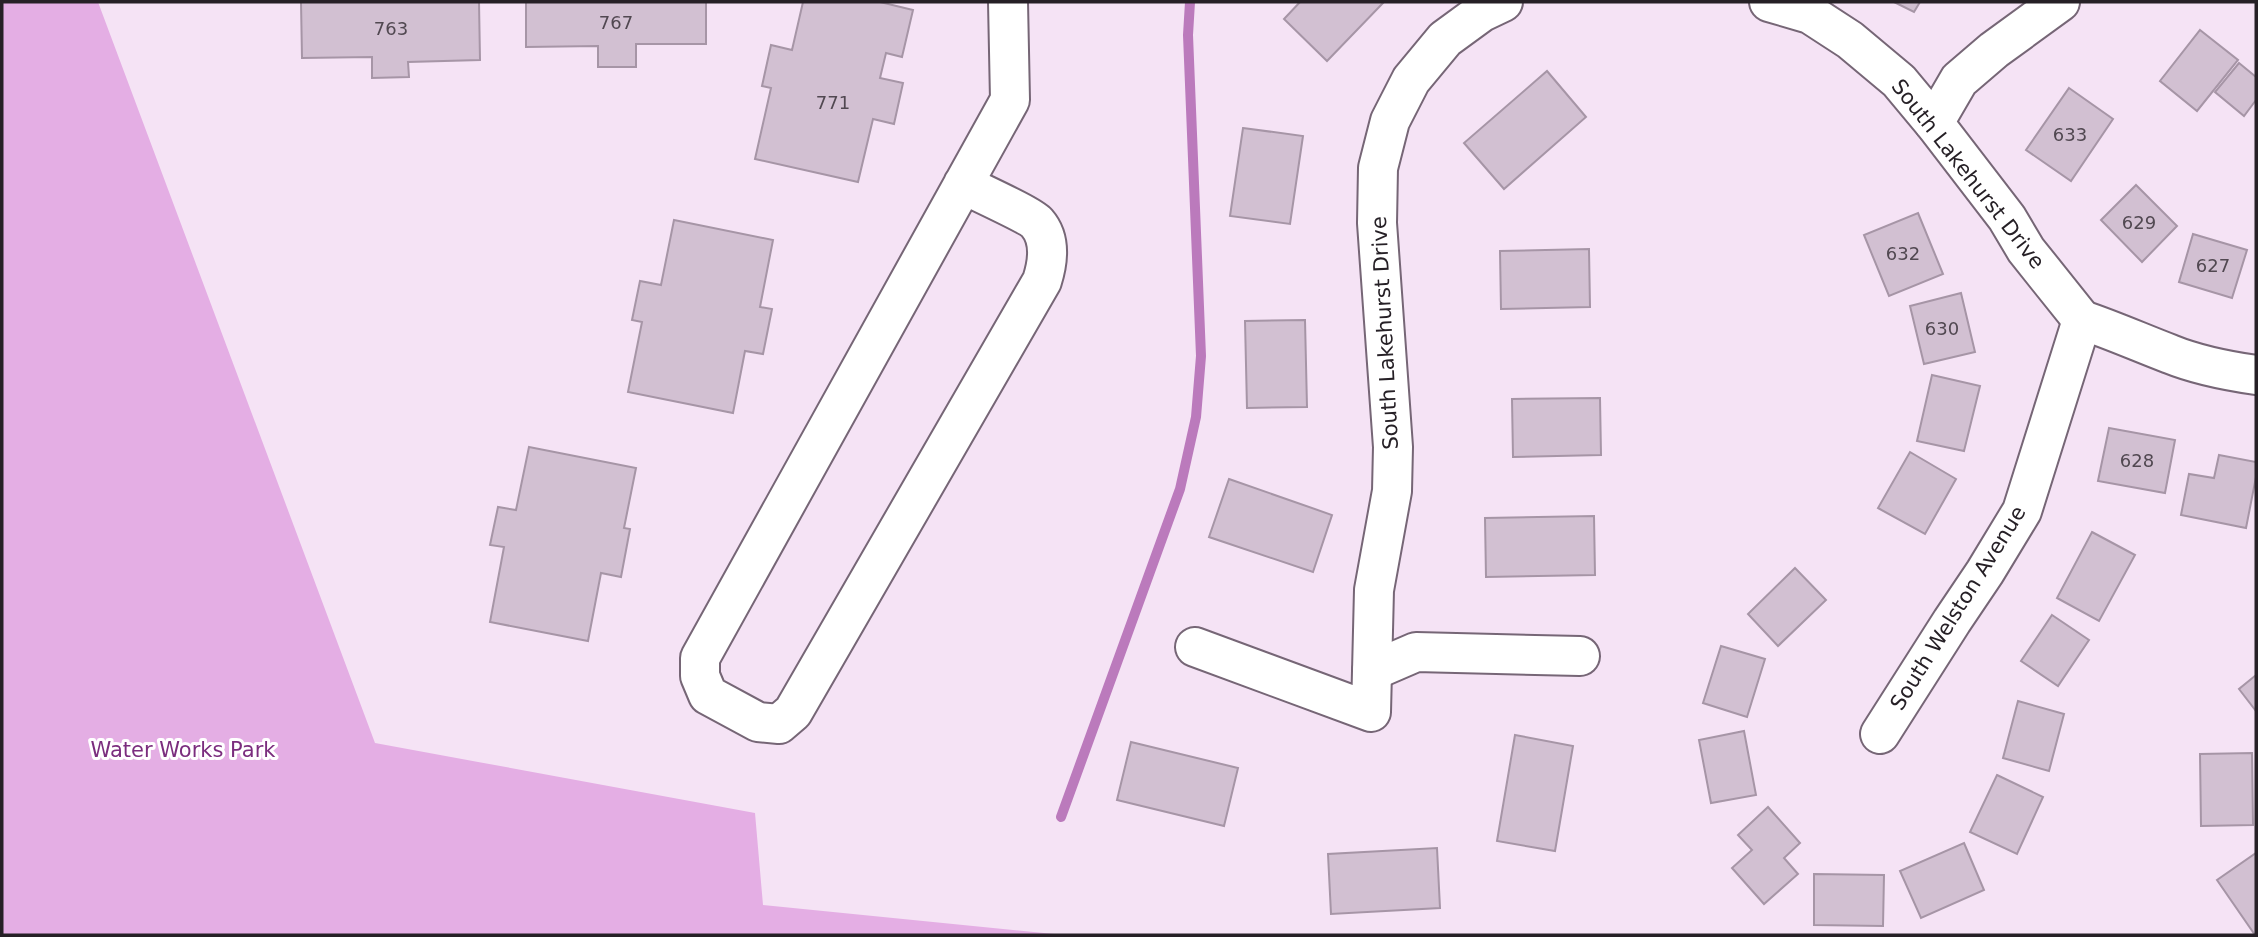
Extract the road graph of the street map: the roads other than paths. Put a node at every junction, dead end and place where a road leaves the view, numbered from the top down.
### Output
1 (1008, 2) edge
2 (1503, 2) edge
3 (1769, 2) edge
4 (2060, 2) edge
5 (1934, 123) junction
6 (963, 184) junction
7 (2082, 320) junction
8 (2256, 375) edge
9 (1195, 647) dead end
10 (1580, 656) dead end
11 (1372, 671) junction
12 (1880, 734) dead end

1 - 6 street
2 - 11 street, South Lakehurst Drive
3 - 5 street, South Lakehurst Drive
4 - 5 street
5 - 7 street, South Lakehurst Drive
6 - 6 street
7 - 8 street
7 - 12 street, South Welston Avenue
9 - 11 street, South Lakehurst Drive
10 - 11 street

